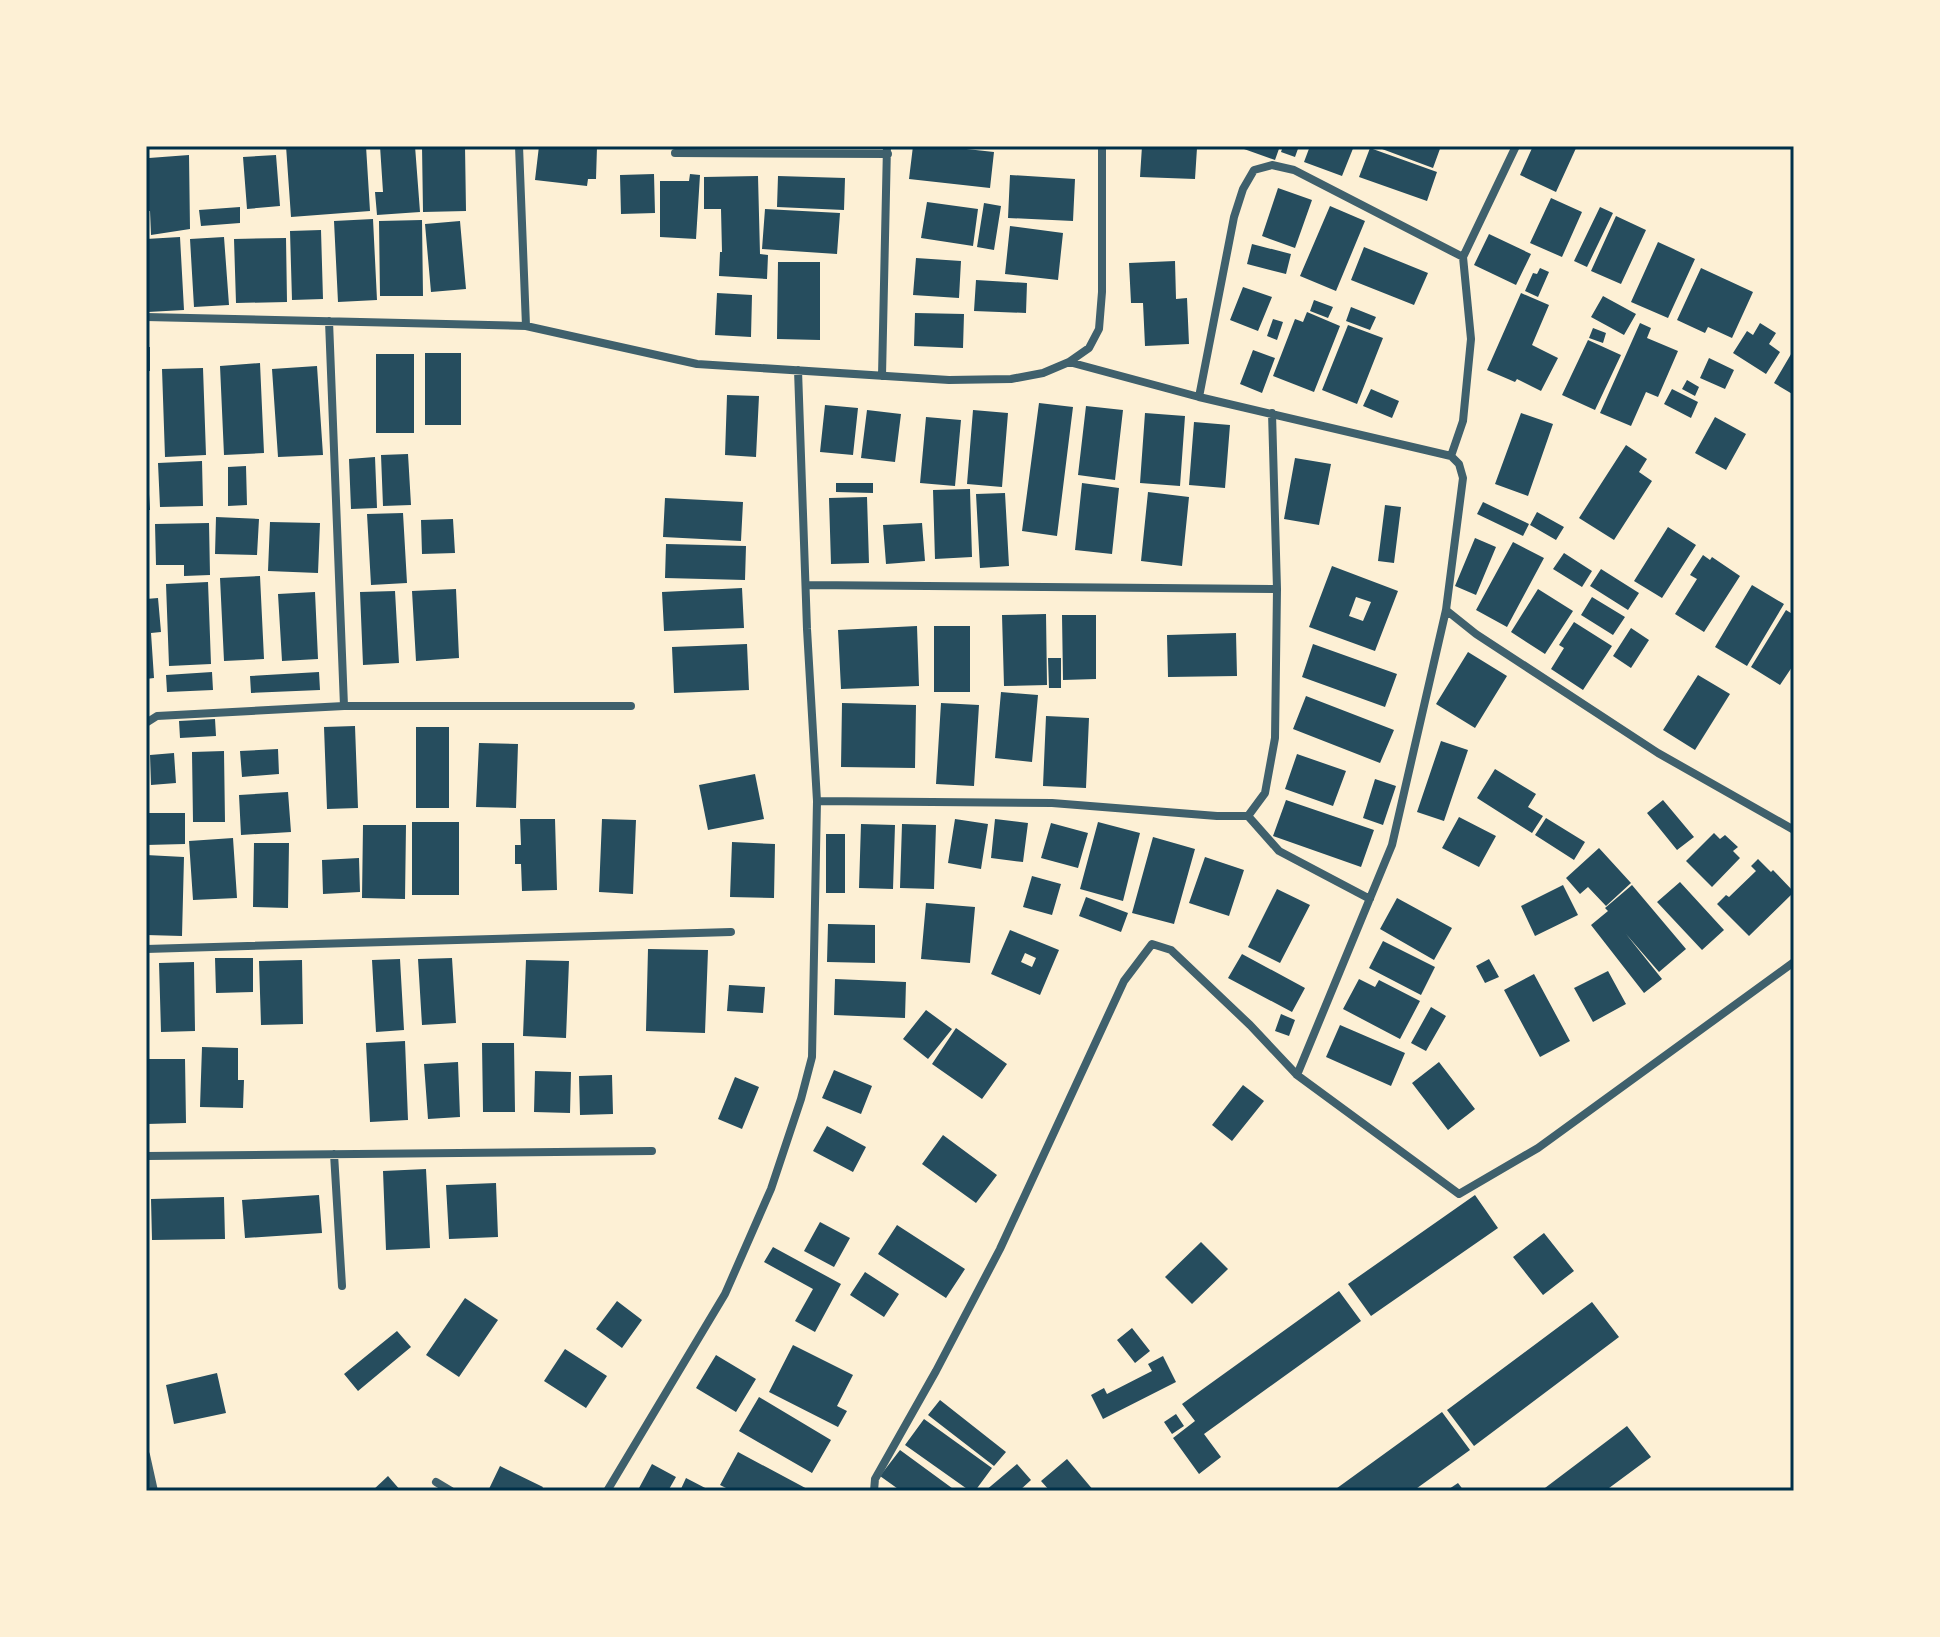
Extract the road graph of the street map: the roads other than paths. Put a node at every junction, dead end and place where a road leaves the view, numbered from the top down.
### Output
1 (519, 146) edge
2 (1102, 146) edge
3 (1516, 146) edge
4 (888, 150) edge
5 (675, 153) dead end
6 (1463, 257) junction
7 (146, 317) edge
8 (329, 321) junction
9 (526, 326) junction
10 (1069, 362) junction
11 (798, 370) junction
12 (882, 376) junction
13 (1199, 397) junction
14 (1272, 413) junction
15 (1451, 456) junction
16 (806, 585) junction
17 (1277, 589) junction
18 (1446, 610) junction
19 (344, 706) junction
20 (631, 706) dead end
21 (146, 723) edge
22 (817, 801) junction
23 (1248, 816) junction
24 (1794, 830) edge
25 (1370, 899) junction
26 (731, 932) dead end
27 (146, 949) edge
28 (1794, 962) edge
29 (1297, 1075) junction
30 (652, 1151) dead end
31 (334, 1154) junction
32 (146, 1156) edge
33 (342, 1286) dead end
34 (146, 1455) edge
35 (436, 1482) dead end
36 (154, 1491) edge
37 (451, 1491) edge
38 (607, 1491) edge
39 (874, 1491) edge

1 - 9 street
2 - 10 street
3 - 6 street
4 - 5 street
4 - 12 street
6 - 13 street
6 - 15 street
7 - 8 street
8 - 9 street
8 - 19 street
9 - 11 street
10 - 12 street
10 - 13 street
11 - 12 street
11 - 16 street
13 - 14 street
14 - 15 street
14 - 17 street
15 - 18 street
16 - 17 street
16 - 22 street
17 - 23 street
18 - 24 street
18 - 25 street
19 - 20 street
19 - 21 street
22 - 23 street
22 - 38 street
23 - 25 street
25 - 29 street
26 - 27 street
28 - 29 street
29 - 39 street
30 - 31 street
31 - 32 street
31 - 33 street
34 - 36 street
35 - 37 street

